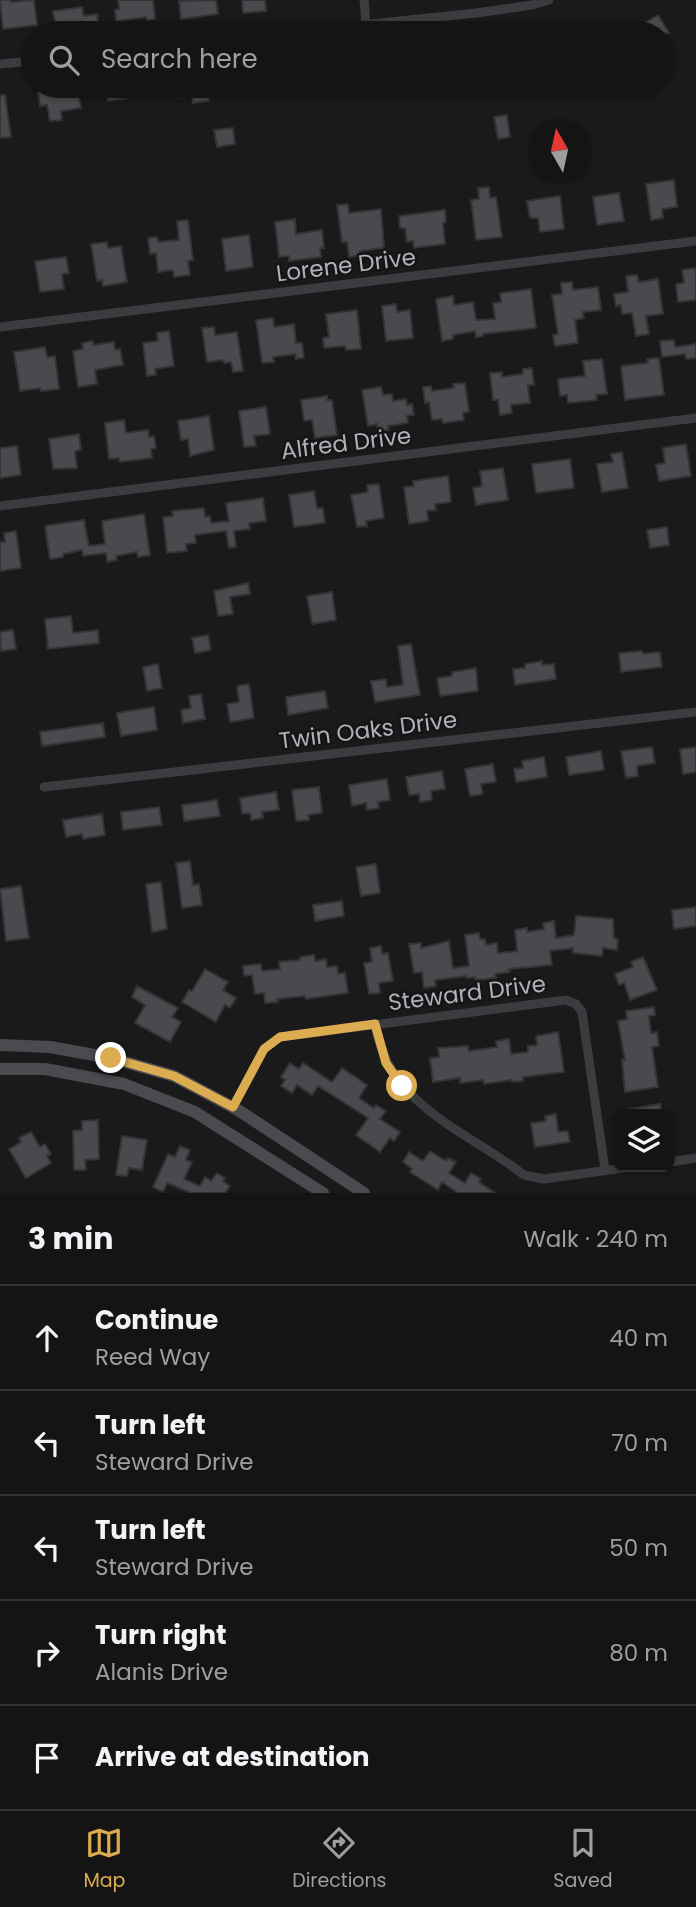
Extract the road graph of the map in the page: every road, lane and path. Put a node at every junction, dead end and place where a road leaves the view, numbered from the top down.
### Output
1 (364, 0) edge
2 (549, 0) edge
3 (366, 21) edge
4 (394, 21) edge
5 (21, 62) edge
6 (0, 64) edge
7 (696, 241) edge
8 (0, 327) edge
9 (696, 418) edge
10 (0, 506) edge
11 (696, 712) edge
12 (44, 787) dead end
13 (375, 1024) junction
14 (0, 1045) edge
15 (0, 1069) edge
16 (233, 1107) junction
17 (696, 1158) edge
18 (675, 1161) edge
19 (612, 1169) edge
20 (605, 1170) junction
21 (323, 1193) edge
22 (365, 1193) edge

1 - 3 street
2 - 4 street
5 - 6 street
7 - 8 street, Lorene Drive
9 - 10 street, Alfred Drive
11 - 12 street, Twin Oaks Drive
13 - 16 street, Steward Drive
13 - 20 street
13 - 20 street, Steward Drive
14 - 16 main road
15 - 21 main road
16 - 22 main road
17 - 18 street
19 - 20 street

